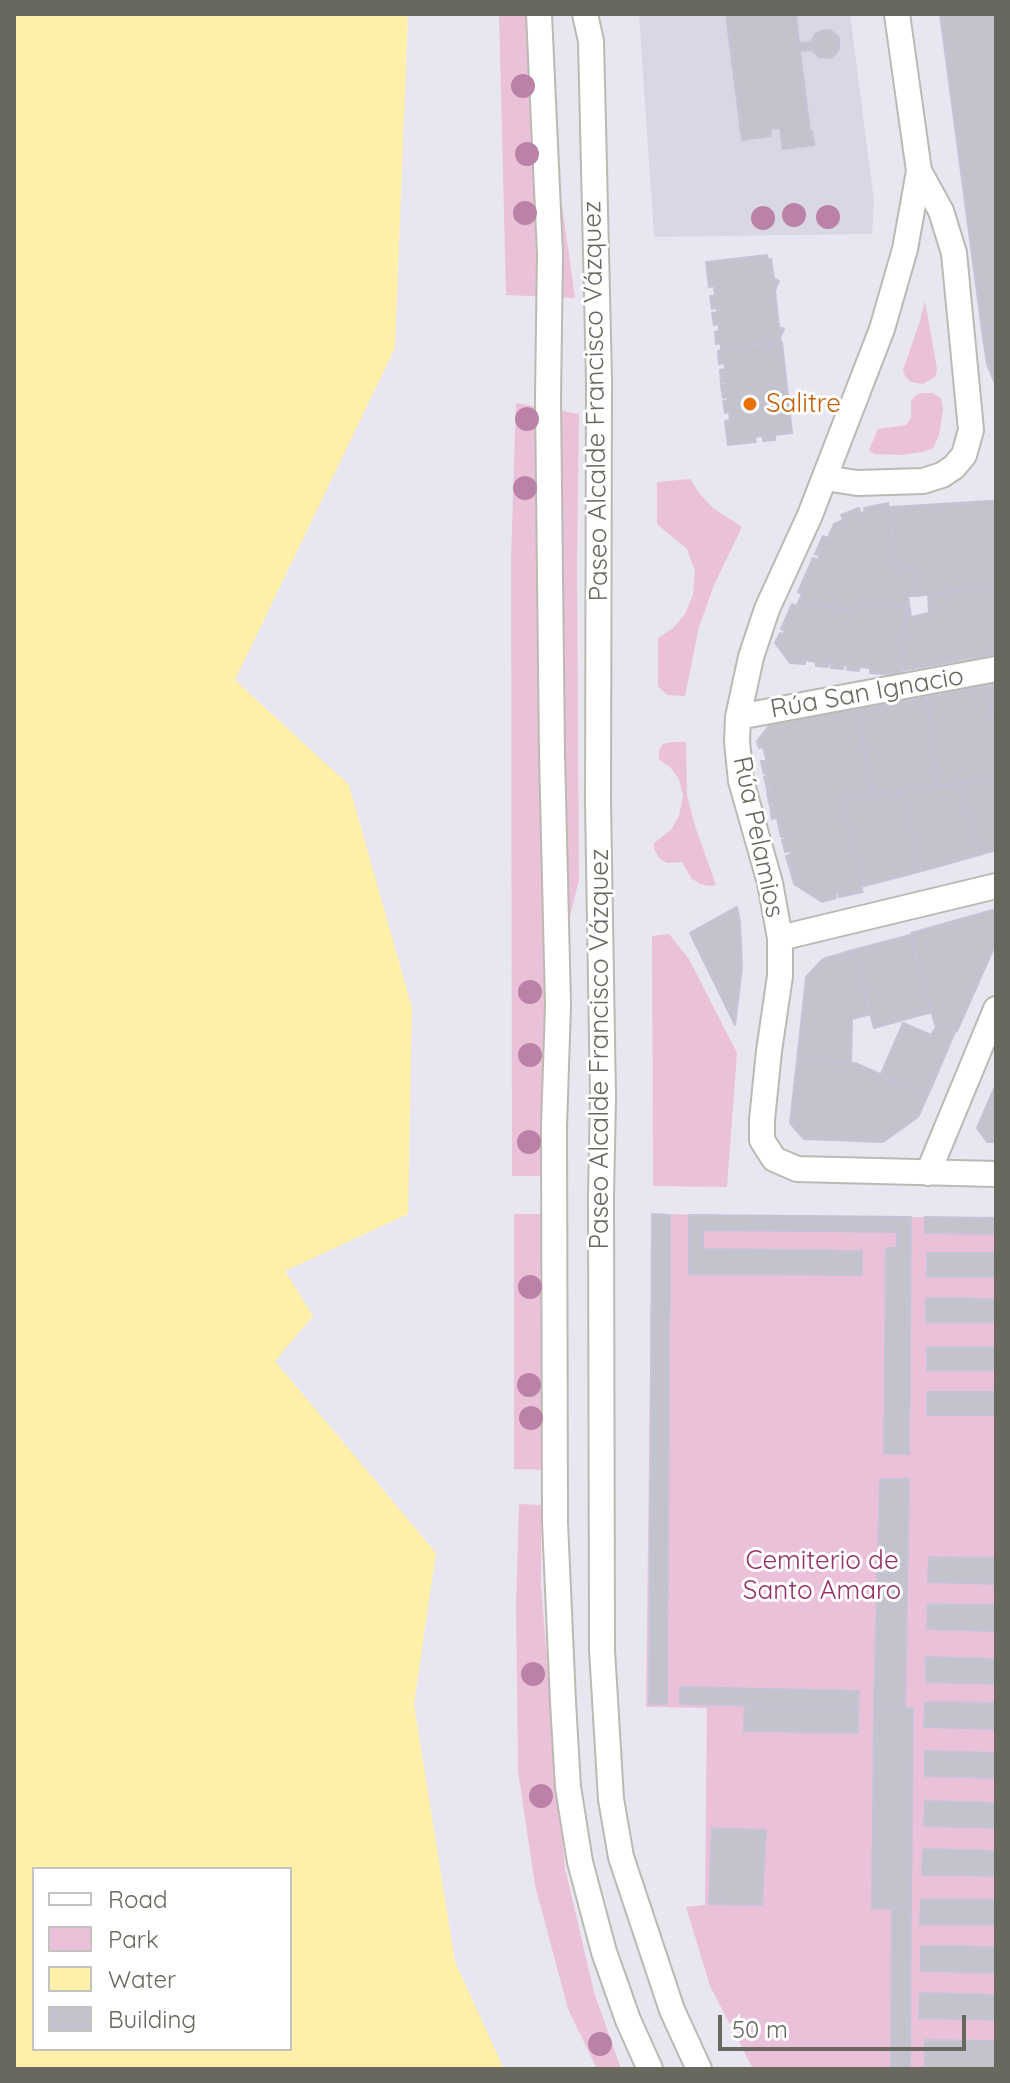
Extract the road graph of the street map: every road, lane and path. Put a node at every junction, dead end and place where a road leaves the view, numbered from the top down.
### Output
1 (539, 14) edge
2 (585, 14) edge
3 (897, 14) edge
4 (919, 171) junction
5 (825, 478) junction
6 (996, 669) edge
7 (738, 717) junction
8 (996, 886) edge
9 (780, 938) junction
10 (996, 1009) edge
11 (928, 1173) junction
12 (996, 1174) edge
13 (650, 2069) edge
14 (699, 2069) edge

1 - 13 main road, Paseo Alcalde Francisco Vázquez
2 - 14 main road, Paseo Alcalde Francisco Vázquez
3 - 4 main road, Rúa Pelamios
4 - 5 main road, Rúa Pelamios
4 - 5 main road, Rúa Pelamios
5 - 7 main road, Rúa Pelamios
6 - 7 main road, Rúa San Ignacio
7 - 9 main road, Rúa Pelamios
8 - 9 main road
9 - 11 main road, Rúa Pelamios
10 - 11 main road
11 - 12 main road

